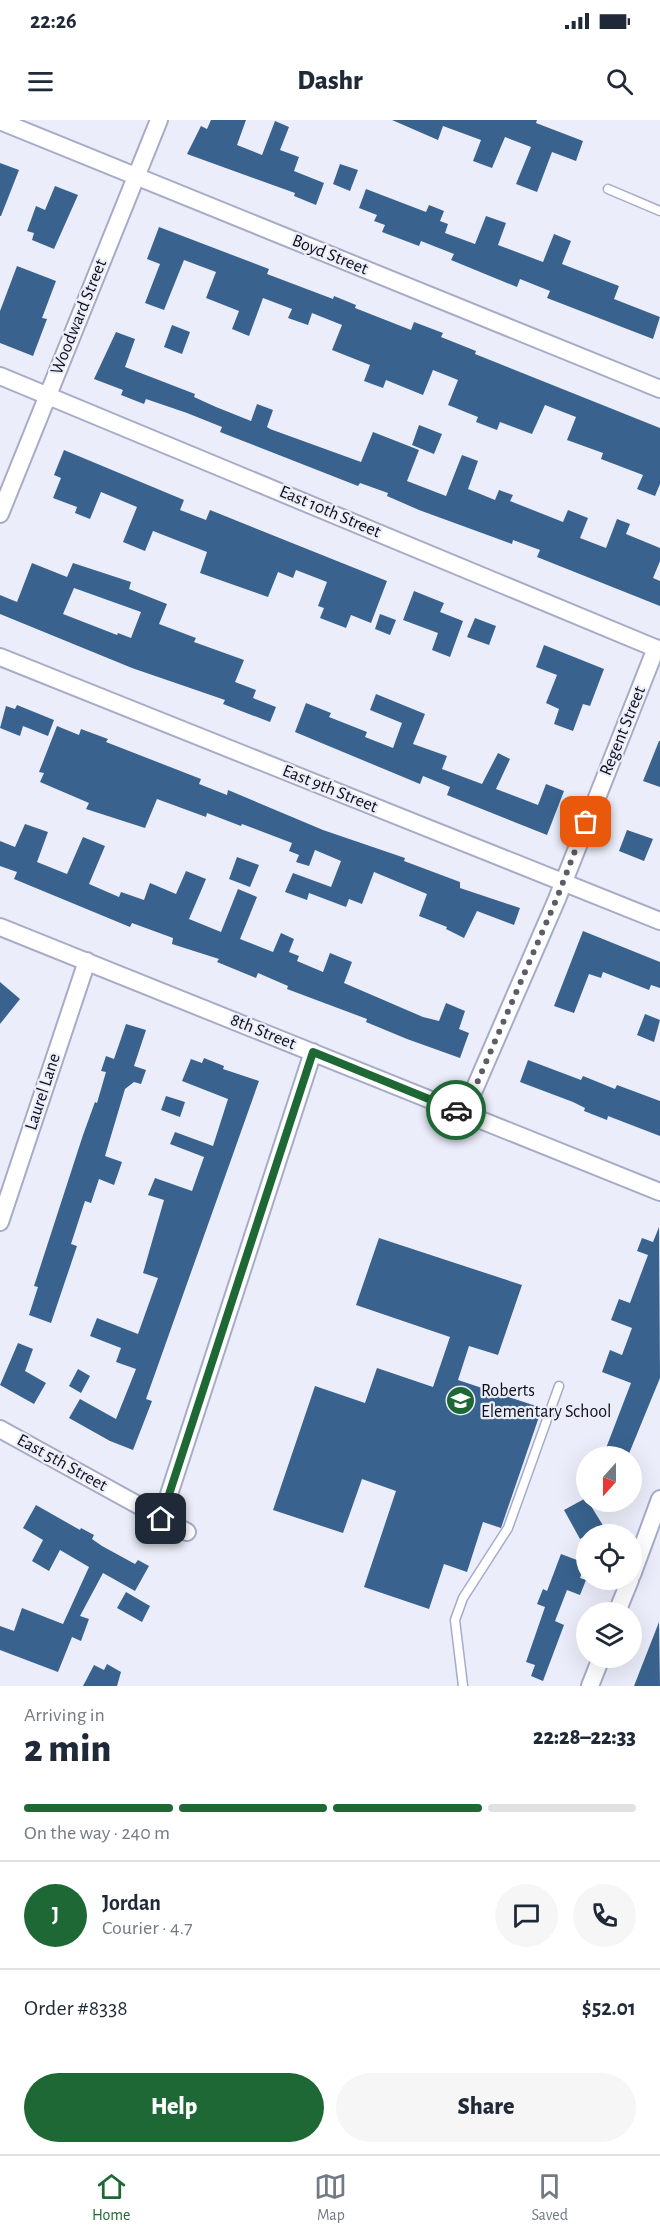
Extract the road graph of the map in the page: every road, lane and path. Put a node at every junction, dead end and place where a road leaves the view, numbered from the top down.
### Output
1 (159, 120) edge
2 (0, 121) edge
3 (136, 176) junction
4 (608, 189) dead end
5 (660, 211) edge
6 (0, 376) edge
7 (660, 389) edge
8 (48, 395) junction
9 (0, 514) edge
10 (658, 649) edge
11 (0, 657) edge
12 (563, 882) junction
13 (660, 921) edge
14 (0, 927) edge
15 (87, 961) junction
16 (313, 1052) junction
17 (464, 1113) junction
18 (660, 1192) edge
19 (0, 1222) edge
20 (559, 1386) dead end
21 (0, 1429) edge
22 (660, 1499) edge
23 (161, 1519) junction
24 (187, 1532) dead end
25 (642, 1548) edge
26 (597, 1668) edge
27 (463, 1686) edge
28 (590, 1686) edge

1 - 3 street, Woodward Street
2 - 3 street, Boyd Street
3 - 7 street, Boyd Street
3 - 8 street, Woodward Street
4 - 5 lane
6 - 8 street, East 10th Street
8 - 9 street, Woodward Street
8 - 10 street, East 10th Street
10 - 12 street, Regent Street
11 - 12 street, East 9th Street
12 - 13 street, East 9th Street
12 - 17 street, Regent Street
14 - 15 street, 8th Street
15 - 16 street, 8th Street
15 - 19 street, Laurel Lane
16 - 17 street, 8th Street
16 - 23 street
17 - 18 street, 8th Street
20 - 27 lane
21 - 23 street, East 5th Street
22 - 25 street
23 - 24 street, East 5th Street
26 - 28 street

